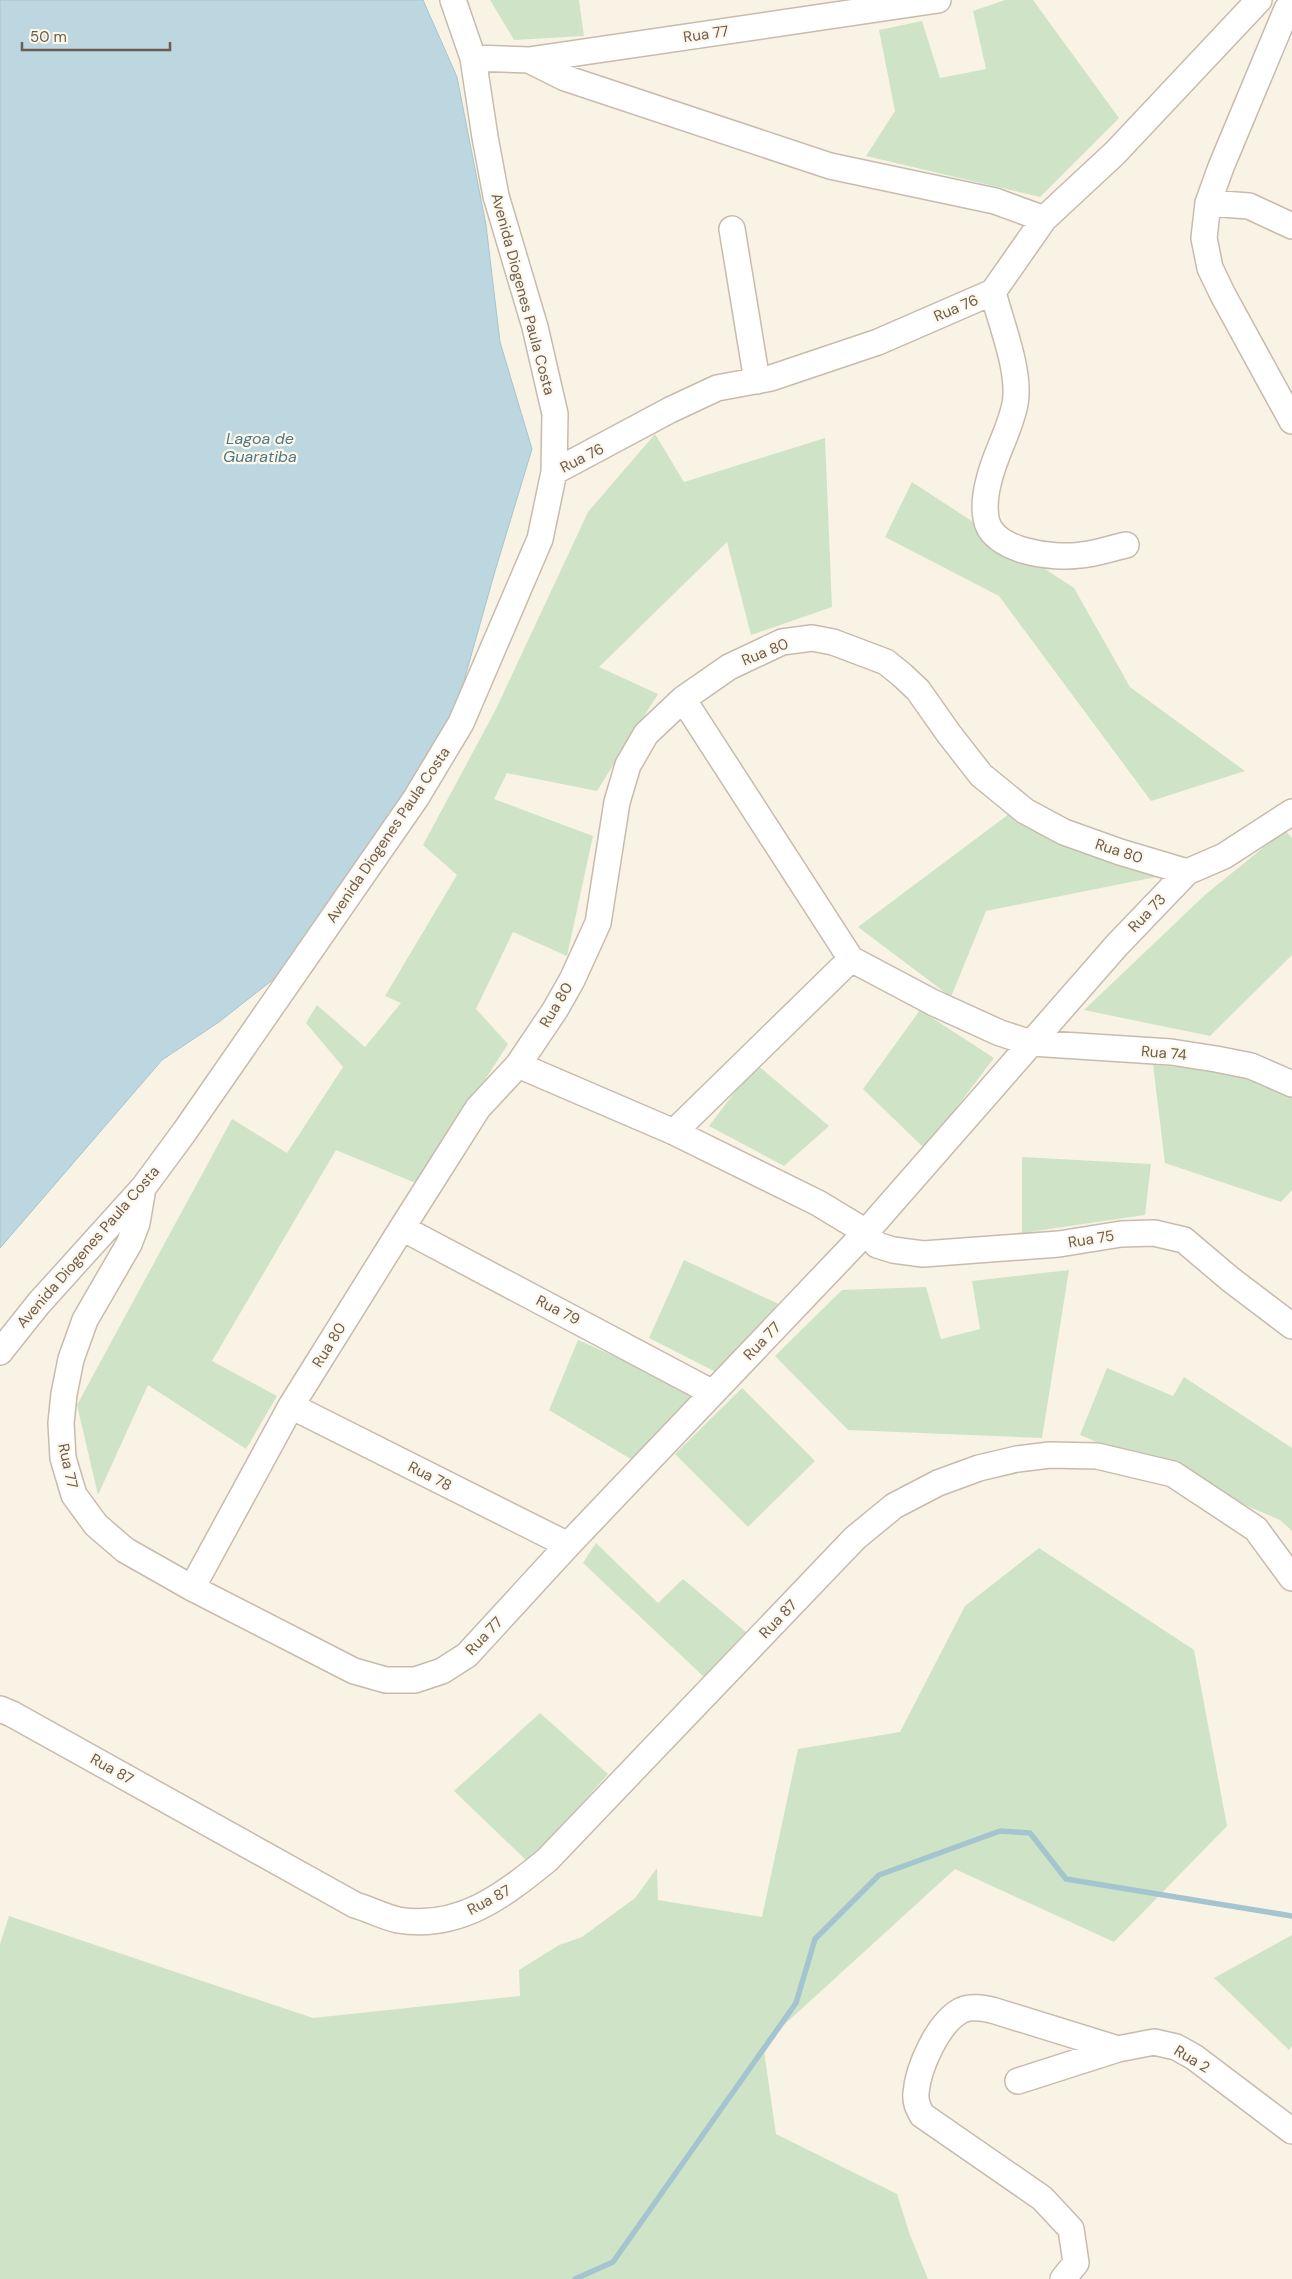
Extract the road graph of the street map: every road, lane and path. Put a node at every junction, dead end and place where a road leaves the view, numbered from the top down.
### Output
1 (453, 0) edge
2 (938, 0) edge
3 (1259, 0) edge
4 (890, 4) edge
5 (1289, 10) edge
6 (473, 58) junction
7 (529, 60) junction
8 (1208, 203) junction
9 (1044, 219) junction
10 (1292, 226) edge
11 (732, 229) dead end
12 (992, 292) junction
13 (757, 381) junction
14 (1292, 421) edge
15 (554, 472) junction
16 (1126, 545) dead end
17 (683, 699) junction
18 (1291, 815) edge
19 (1187, 872) junction
20 (851, 960) junction
21 (1031, 1043) junction
22 (518, 1065) junction
23 (1292, 1084) edge
24 (674, 1132) junction
25 (143, 1188) junction
26 (402, 1228) junction
27 (866, 1232) junction
28 (1292, 1326) edge
29 (0, 1352) edge
30 (713, 1393) junction
31 (291, 1406) junction
32 (568, 1545) junction
33 (1292, 1578) edge
34 (192, 1588) junction
35 (0, 1710) edge
36 (1118, 2050) junction
37 (1018, 2081) dead end
38 (1292, 2131) edge
39 (1063, 2279) edge

1 - 6 street, Avenida Diogenes Paula Costa
2 - 4 street, Rua 77
3 - 5 street
3 - 9 street, Rua 76
4 - 7 street, Rua 77
5 - 8 street
6 - 7 street, Rua 77
6 - 15 street, Avenida Diogenes Paula Costa
7 - 9 street
8 - 10 street
8 - 14 street
9 - 12 street, Rua 76
11 - 13 street
12 - 13 street, Rua 76
12 - 16 street
13 - 15 street, Rua 76
15 - 25 street, Avenida Diogenes Paula Costa
17 - 19 street, Rua 80
17 - 20 street
17 - 22 street, Rua 80
18 - 19 street, Rua 73
19 - 21 street, Rua 73
20 - 21 street, Rua 74
20 - 24 street
21 - 23 street, Rua 74
21 - 27 street, Rua 77
22 - 24 street
22 - 26 street, Rua 80
24 - 27 street
25 - 29 street, Avenida Diogenes Paula Costa
25 - 34 street, Rua 77
26 - 30 street, Rua 79
26 - 31 street, Rua 80
27 - 28 street, Rua 75
27 - 30 street, Rua 77
30 - 32 street, Rua 77
31 - 32 street, Rua 78
31 - 34 street, Rua 80
32 - 34 street, Rua 77
33 - 35 street, Rua 87
36 - 37 street, Rua 2
36 - 38 street, Rua 2
36 - 39 street

